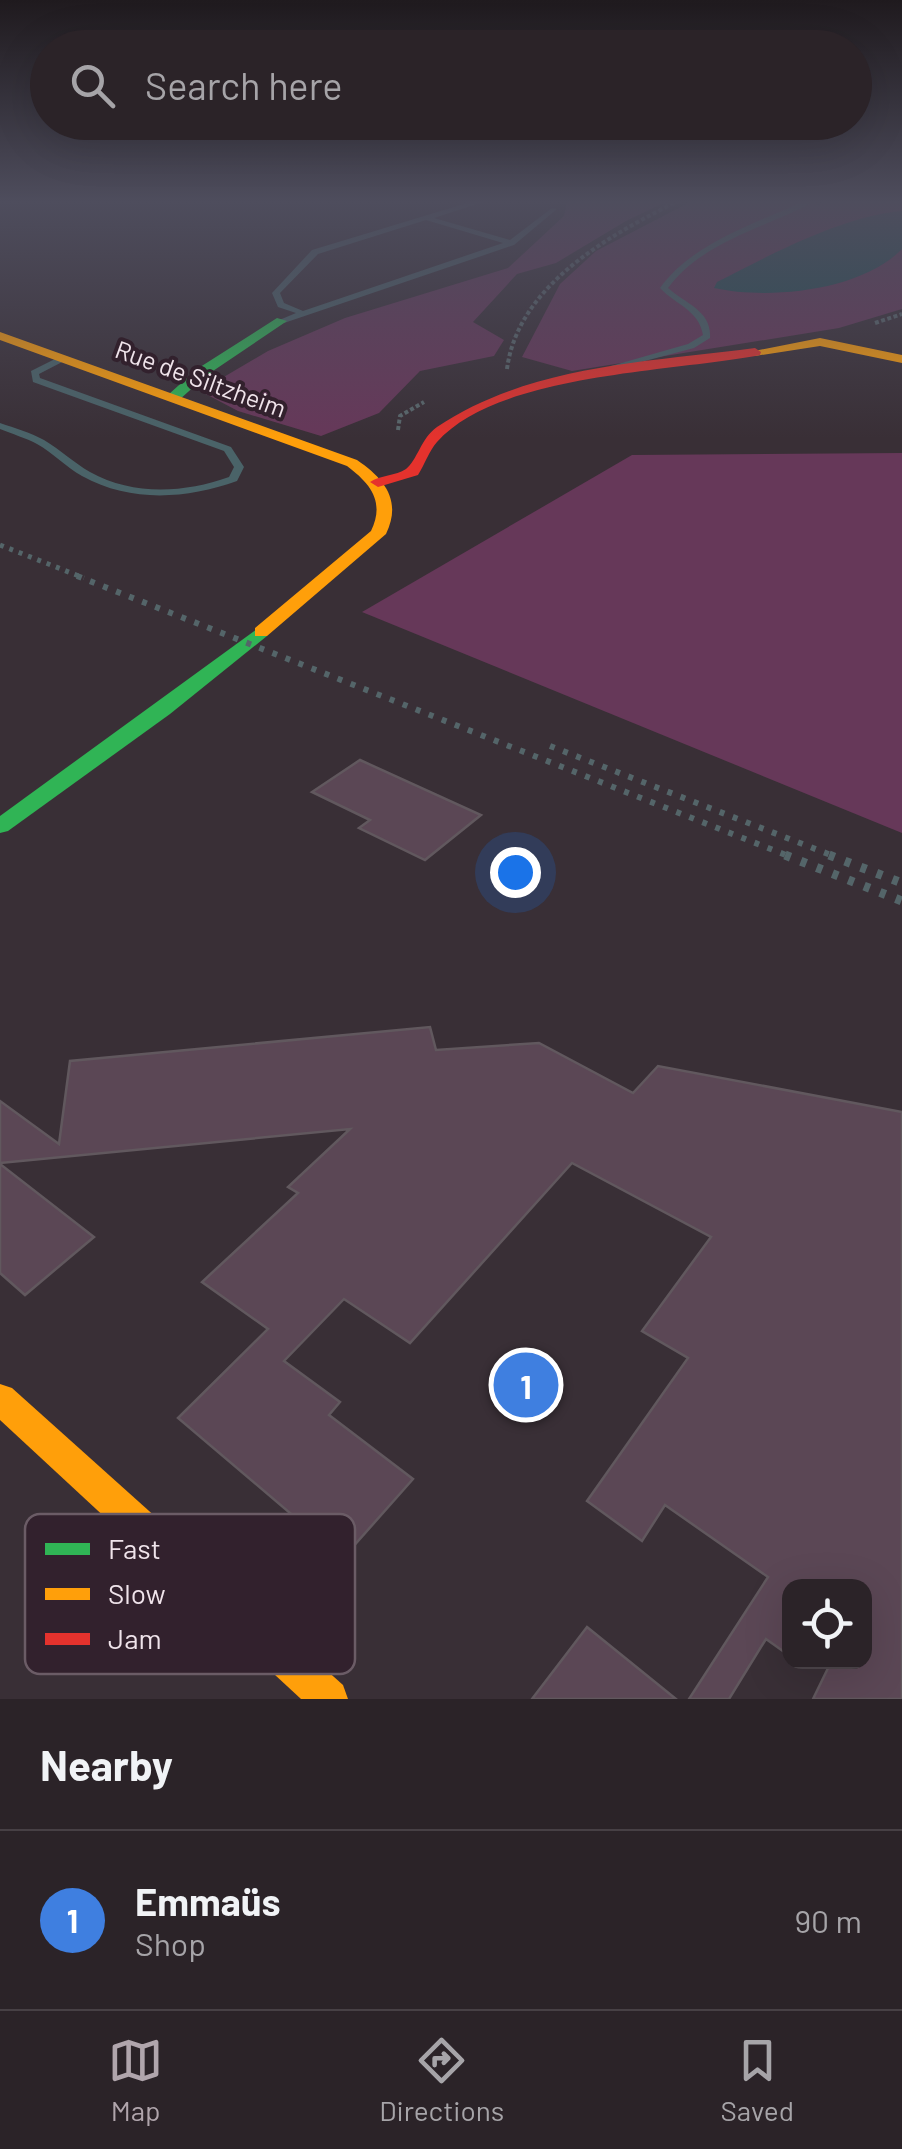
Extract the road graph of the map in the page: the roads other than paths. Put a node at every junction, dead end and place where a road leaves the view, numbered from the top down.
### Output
1 (289, 279) edge
2 (403, 279) edge
3 (668, 279) edge
4 (292, 317) junction
5 (0, 336) edge
6 (63, 358) junction
7 (902, 359) edge
8 (566, 381) junction
9 (174, 398) junction
10 (0, 426) edge
11 (378, 482) junction
12 (0, 826) edge
13 (0, 1399) edge
14 (126, 1514) edge
15 (302, 1674) edge
16 (329, 1699) edge

1 - 4 lane
2 - 4 lane
3 - 8 lane
4 - 9 main road
5 - 6 main road, Rue de Siltzheim
6 - 9 main road, Rue de Siltzheim
6 - 10 lane
7 - 8 main road
8 - 11 main road
9 - 11 main road, Rue de Siltzheim
11 - 12 main road
13 - 14 main road
15 - 16 main road

